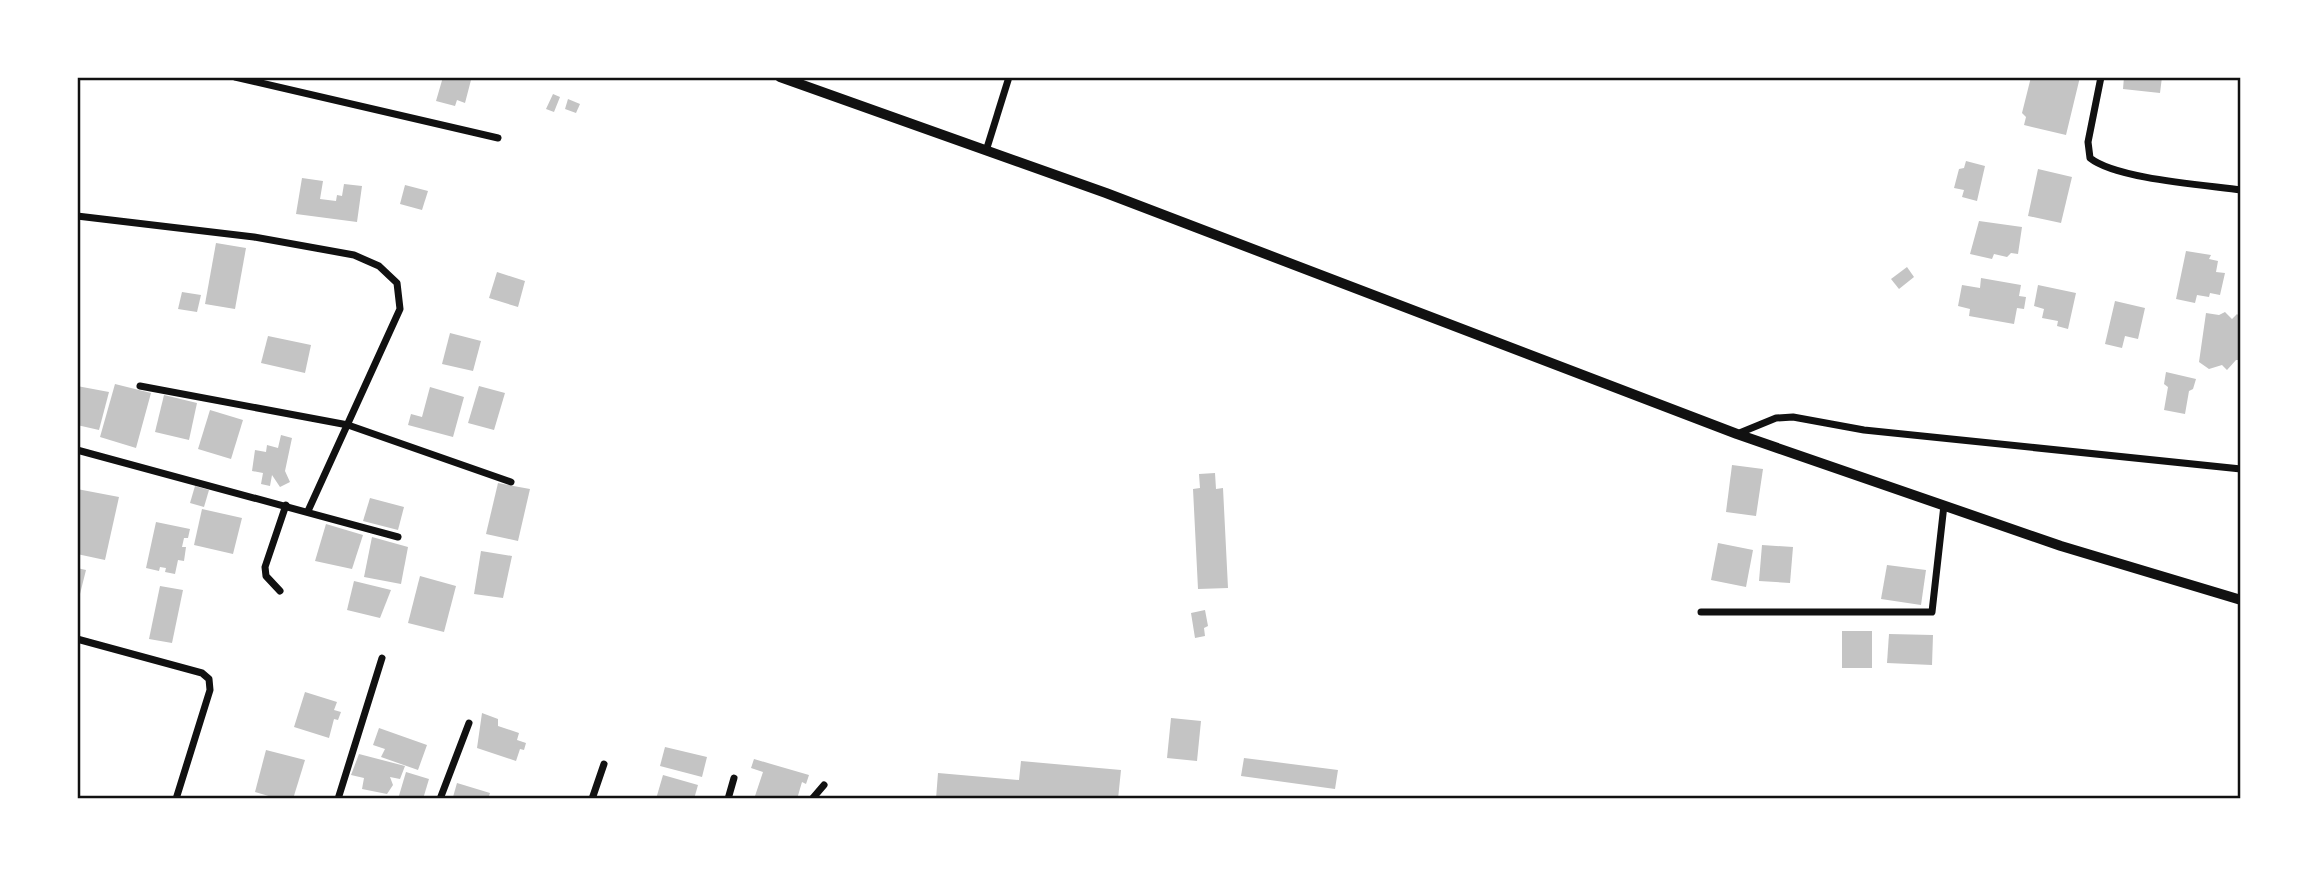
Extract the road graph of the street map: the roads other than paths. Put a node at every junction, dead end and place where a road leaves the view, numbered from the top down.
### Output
1 (234, 77) edge
2 (780, 77) edge
3 (1009, 77) edge
4 (2101, 77) edge
5 (498, 138) dead end
6 (986, 151) junction
7 (2241, 190) edge
8 (77, 216) edge
9 (139, 386) dead end
10 (348, 425) junction
11 (1737, 434) junction
12 (77, 450) edge
13 (2241, 469) edge
14 (511, 482) dead end
15 (286, 505) junction
16 (1944, 505) junction
17 (309, 512) junction
18 (398, 537) dead end
19 (280, 591) dead end
20 (2241, 600) edge
21 (1701, 611) dead end
22 (77, 639) edge
23 (382, 658) dead end
24 (469, 723) dead end
25 (604, 764) dead end
26 (734, 778) dead end
27 (824, 785) dead end
28 (176, 799) edge
29 (338, 799) edge
30 (440, 799) edge
31 (592, 799) edge
32 (728, 799) edge
33 (812, 799) edge

1 - 5 street
2 - 6 street
3 - 6 street
4 - 7 street
6 - 11 street
8 - 10 street
9 - 10 street
10 - 14 street
10 - 17 street
11 - 13 street
11 - 16 street
12 - 15 street
15 - 17 street
15 - 19 street
16 - 20 street
16 - 21 street
17 - 18 street
22 - 28 street
23 - 29 street
24 - 30 street
25 - 31 street
26 - 32 street
27 - 33 street

